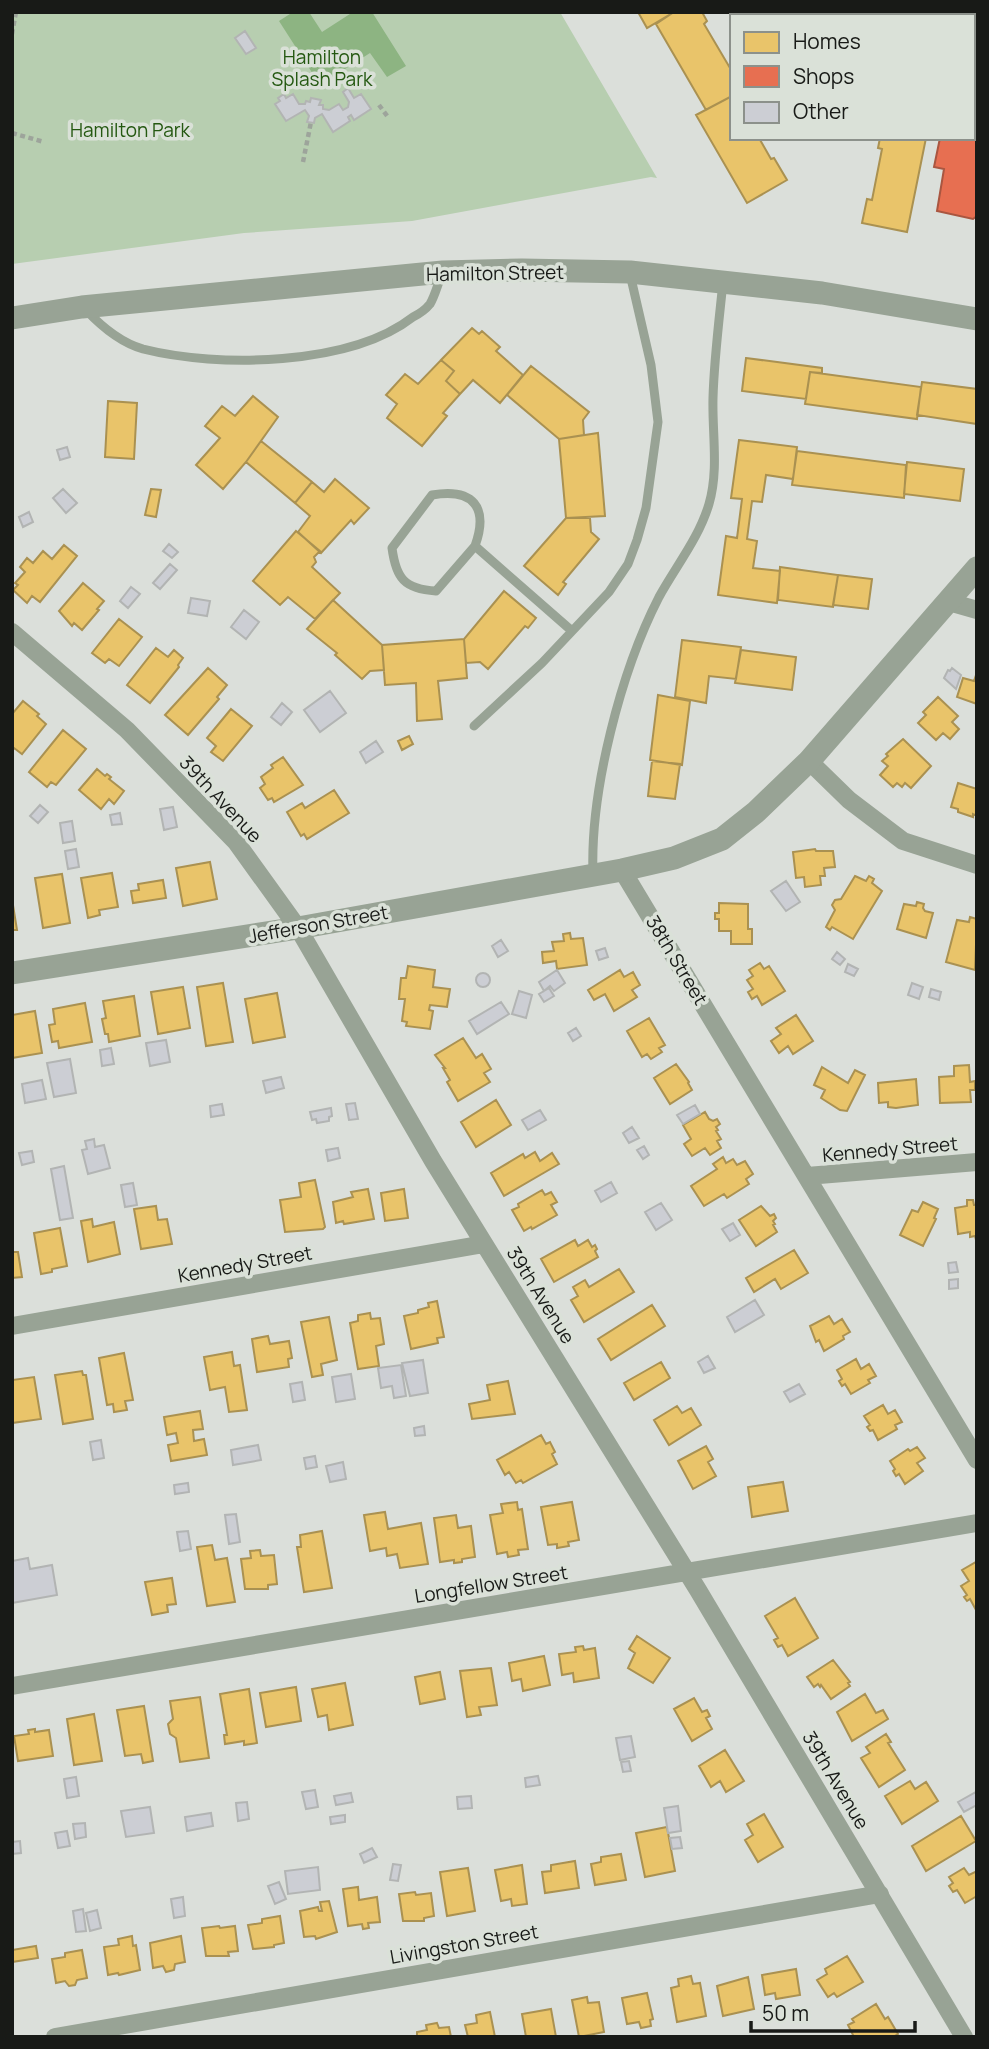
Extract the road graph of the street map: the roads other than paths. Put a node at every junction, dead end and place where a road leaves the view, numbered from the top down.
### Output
1 (443, 272) junction
2 (630, 272) junction
3 (723, 282) junction
4 (82, 307) junction
5 (12, 318) edge
6 (977, 319) edge
7 (475, 546) junction
8 (977, 568) edge
9 (949, 602) junction
10 (977, 610) edge
11 (572, 631) junction
12 (12, 632) edge
13 (474, 726) dead end
14 (809, 761) junction
15 (977, 865) edge
16 (622, 870) junction
17 (593, 875) junction
18 (298, 928) junction
19 (12, 973) edge
20 (977, 1163) edge
21 (807, 1176) junction
22 (484, 1244) junction
23 (12, 1326) edge
24 (977, 1460) edge
25 (977, 1523) edge
26 (688, 1573) junction
27 (12, 1686) edge
28 (880, 1894) junction
29 (55, 2037) edge
30 (964, 2037) edge

1 - 2 street, Hamilton Street
1 - 4 street, Hamilton Street
1 - 4 lane
2 - 3 street, Hamilton Street
2 - 11 lane
3 - 6 street, Hamilton Street
3 - 17 lane
4 - 5 street, Hamilton Street
7 - 7 lane
7 - 11 lane
8 - 9 street
9 - 10 street
9 - 14 street
11 - 13 lane
12 - 18 street, 39th Avenue
14 - 15 street
14 - 16 street
16 - 17 street, Jefferson Street
16 - 21 street, 38th Street
17 - 18 street, Jefferson Street
18 - 19 street, Jefferson Street
18 - 22 street, 39th Avenue
20 - 21 street, Kennedy Street
21 - 24 street, 38th Street
22 - 23 street, Kennedy Street
22 - 26 street, 39th Avenue
25 - 26 street, Longfellow Street
26 - 27 street, Longfellow Street
26 - 28 street, 39th Avenue
28 - 29 street, Livingston Street
28 - 30 street, 39th Avenue

